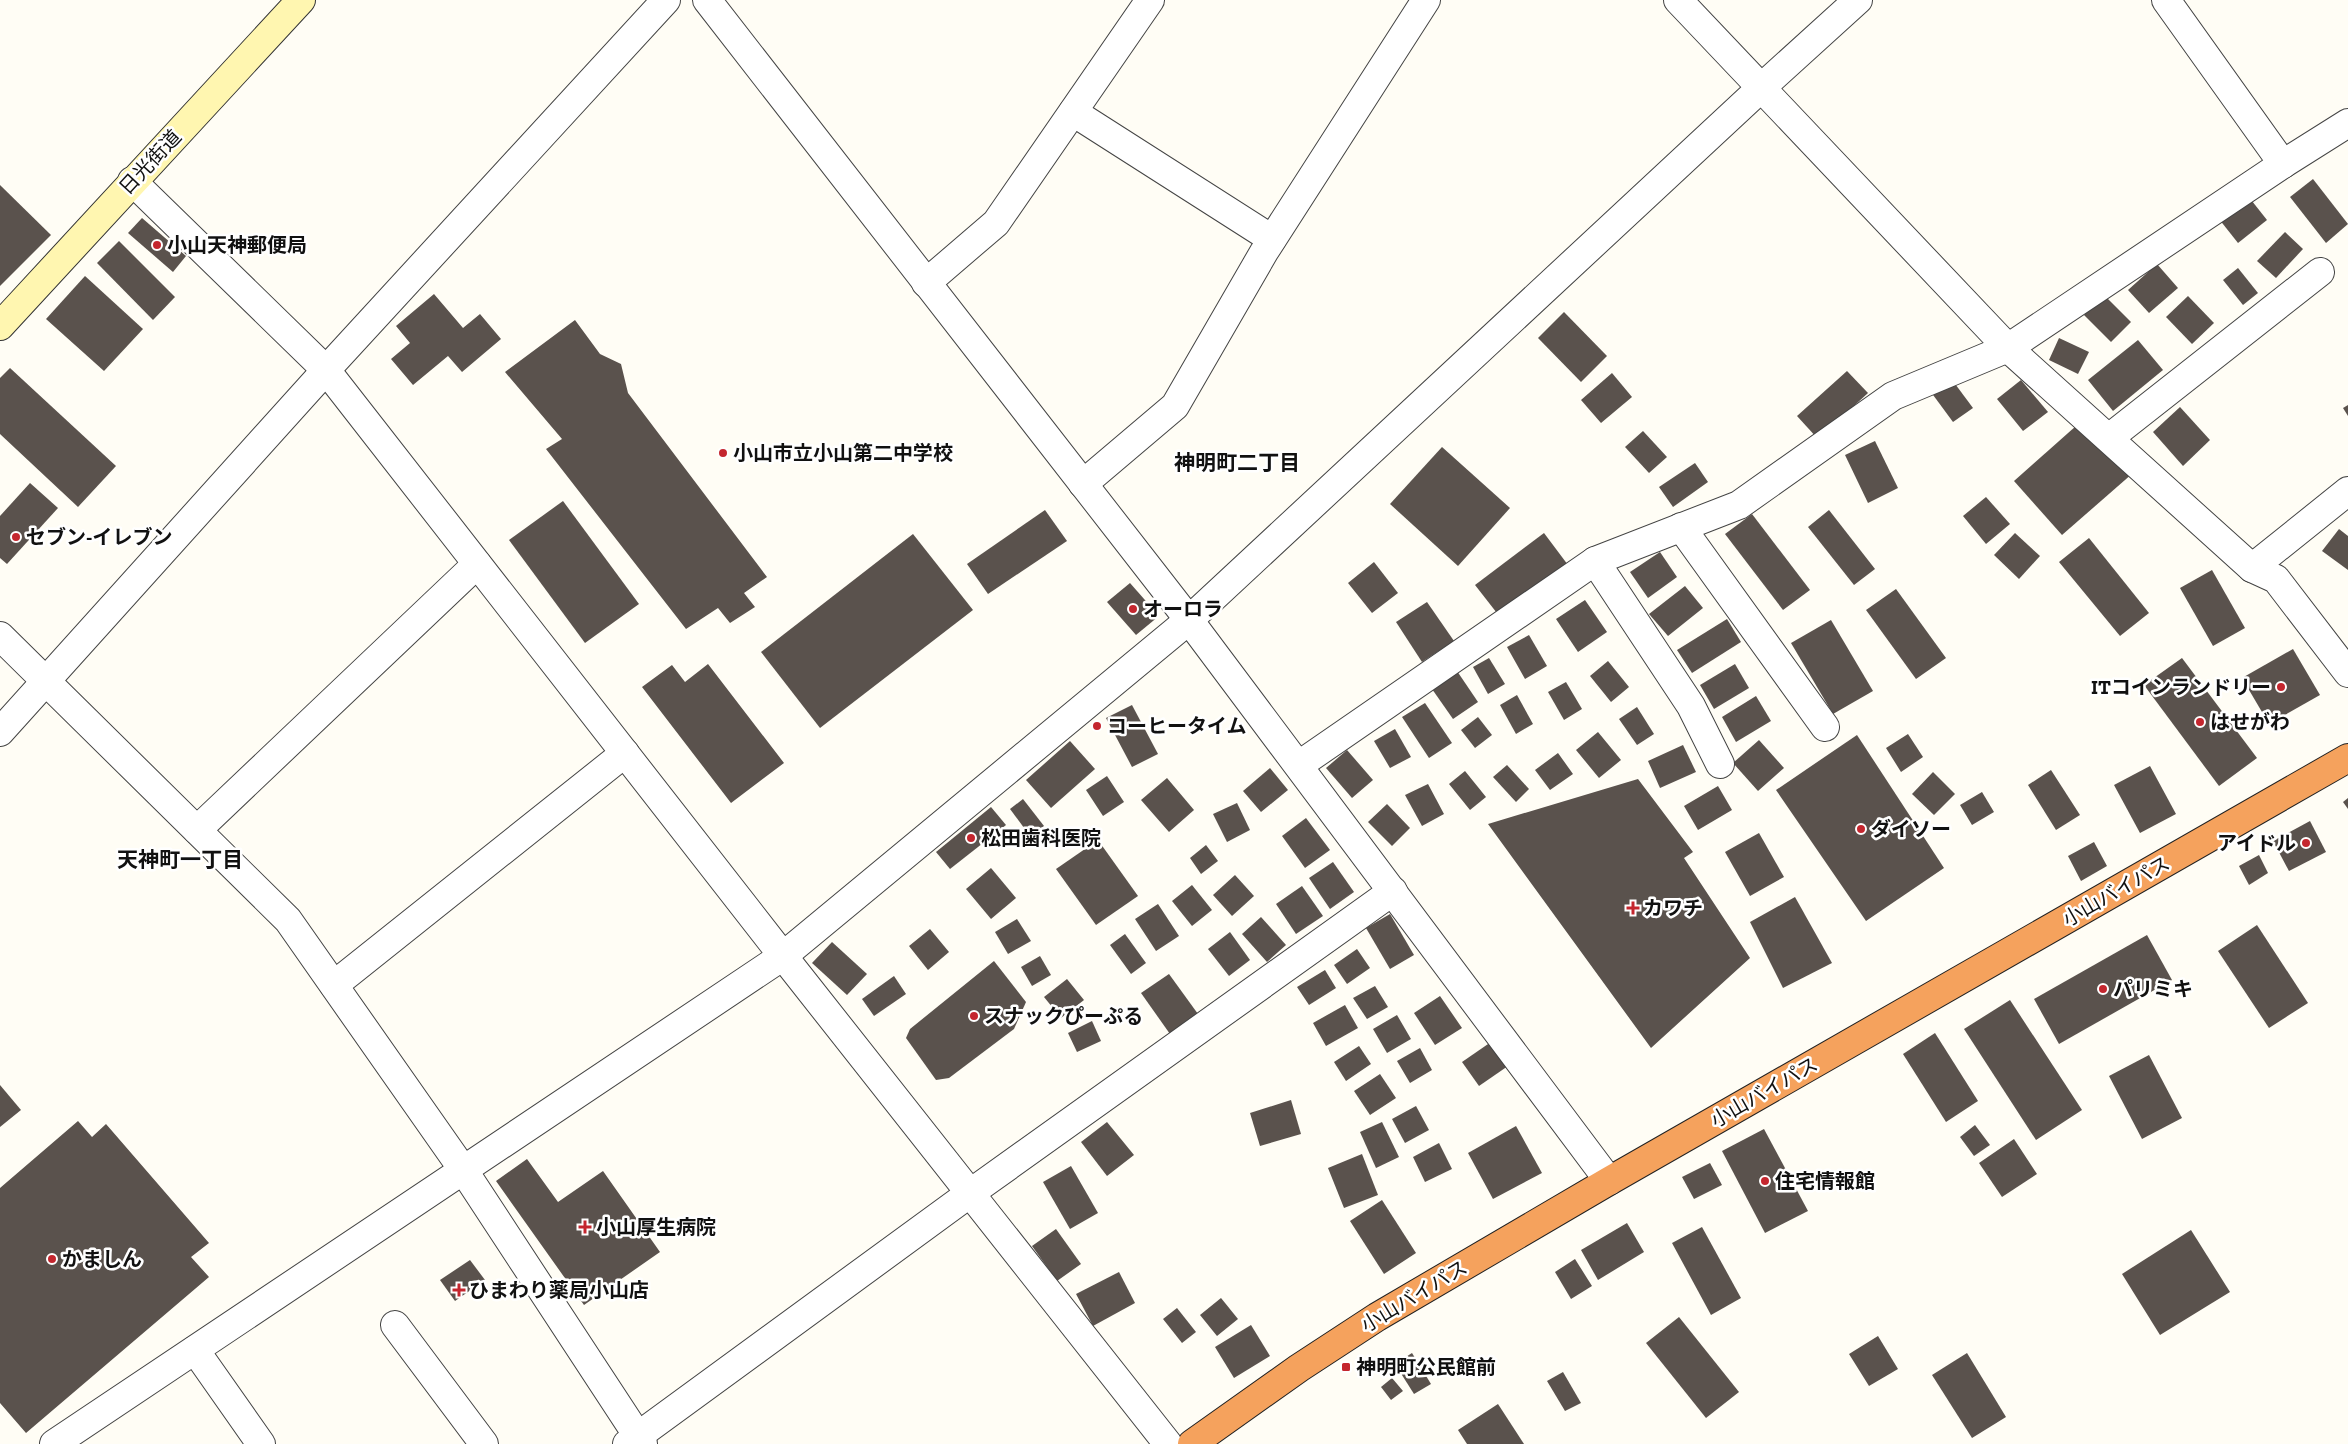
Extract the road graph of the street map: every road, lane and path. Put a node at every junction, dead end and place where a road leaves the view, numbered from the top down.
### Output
1 (301, 0) edge
2 (666, 0) edge
3 (707, 0) edge
4 (1150, 0) edge
5 (1426, 0) edge
6 (1678, 0) edge
7 (1858, 0) edge
8 (2166, 0) edge
9 (1761, 88) junction
10 (1073, 112) junction
11 (2348, 123) edge
12 (2283, 164) junction
13 (132, 181) junction
14 (1272, 239) junction
15 (2320, 272) dead end
16 (926, 283) junction
17 (0, 326) edge
18 (2008, 348) junction
19 (326, 370) junction
20 (2109, 438) junction
21 (1083, 484) junction
22 (2348, 491) edge
23 (1681, 528) junction
24 (1596, 561) junction
25 (477, 564) junction
26 (2252, 568) junction
27 (1188, 620) junction
28 (0, 636) edge
29 (2348, 673) edge
30 (46, 683) junction
31 (1824, 727) dead end
32 (0, 732) edge
33 (625, 753) junction
34 (2348, 758) edge
35 (1720, 764) dead end
36 (1299, 765) junction
37 (197, 830) junction
38 (1393, 891) junction
39 (783, 956) junction
40 (334, 985) junction
41 (464, 1171) junction
42 (1608, 1181) junction
43 (969, 1194) junction
44 (394, 1325) dead end
45 (195, 1350) junction
46 (636, 1442) edge
47 (54, 1444) edge
48 (261, 1444) edge
49 (484, 1444) edge
50 (1168, 1444) edge
51 (1192, 1444) edge

1 - 13 main road, 日光街道
2 - 19 street
3 - 16 street
4 - 10 street
5 - 14 street
6 - 9 street
7 - 9 street
8 - 12 street
9 - 18 street
9 - 27 street
10 - 14 street
10 - 16 street
11 - 12 street
12 - 18 street
13 - 17 main road, 日光街道
13 - 19 street
14 - 21 street
15 - 20 street
16 - 21 street
18 - 20 street
18 - 23 street
19 - 25 street
19 - 30 street
20 - 26 street
21 - 27 street
22 - 26 street
23 - 24 street
23 - 31 street
24 - 35 street
24 - 36 street
25 - 33 street
25 - 37 street
26 - 29 street
27 - 36 street
27 - 39 street
28 - 30 street
30 - 32 street
30 - 37 street
33 - 39 street
33 - 40 street
34 - 42 highway, 小山バイパス
36 - 38 street
37 - 40 street
38 - 42 street
38 - 43 street
39 - 41 street
39 - 43 street
40 - 41 street
41 - 45 street
41 - 46 street
42 - 51 highway, 小山バイパス
43 - 46 street
43 - 50 street
44 - 49 street
45 - 47 street
45 - 48 street

